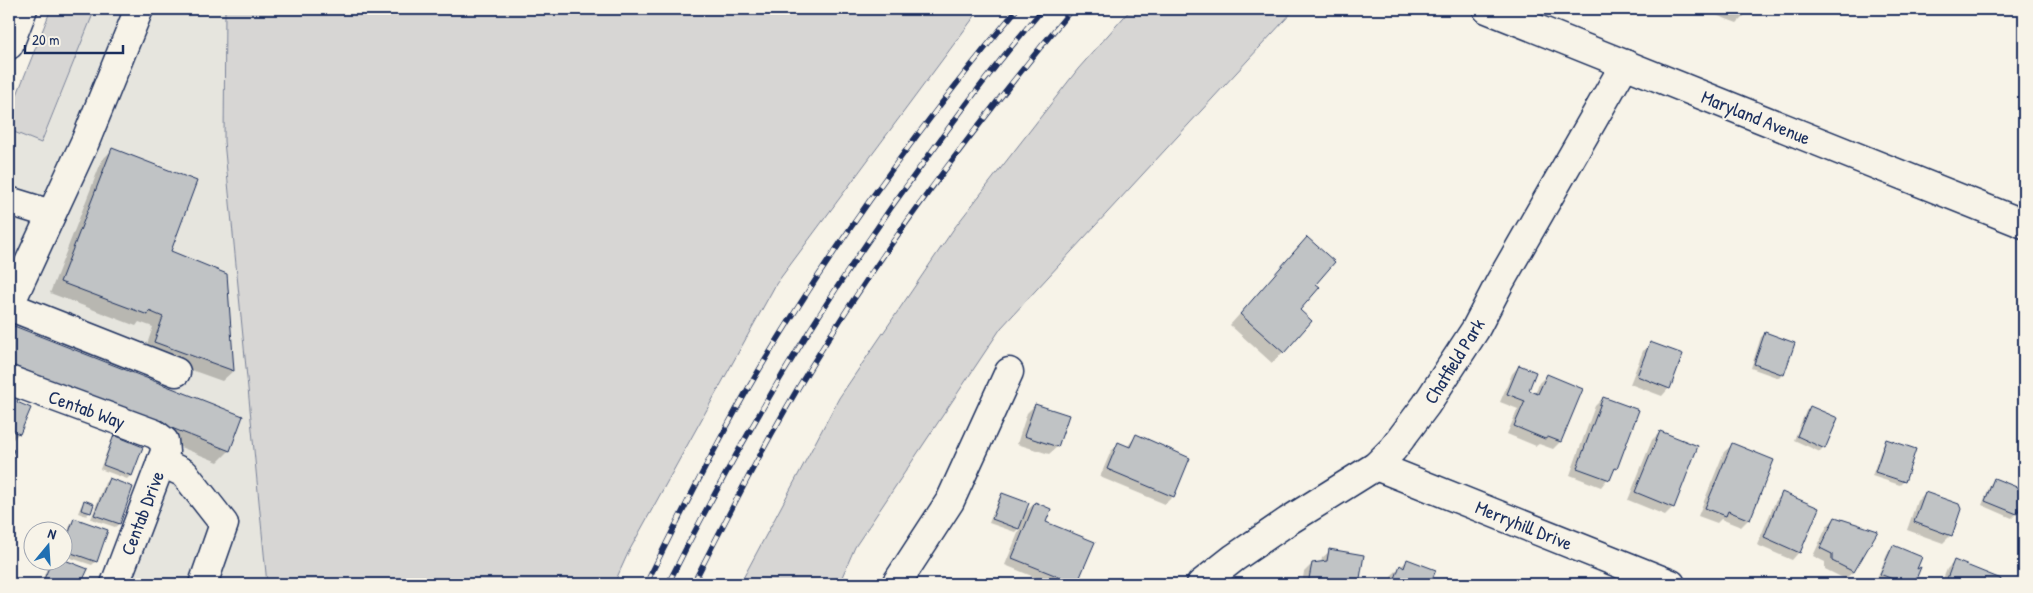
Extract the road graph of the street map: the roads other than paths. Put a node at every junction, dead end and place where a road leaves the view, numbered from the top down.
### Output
1 (23, 9) edge
2 (139, 9) edge
3 (1487, 9) edge
4 (9, 45) edge
5 (1625, 64) junction
6 (9, 201) edge
7 (52, 214) junction
8 (2024, 224) edge
9 (9, 306) edge
10 (176, 372) dead end
11 (1009, 372) dead end
12 (9, 380) edge
13 (162, 452) junction
14 (1376, 466) junction
15 (115, 584) edge
16 (203, 584) edge
17 (896, 584) edge
18 (1201, 584) edge
19 (1671, 584) edge

1 - 4 street
2 - 7 street
3 - 5 street, Maryland Avenue
5 - 8 street, Maryland Avenue
5 - 14 street, Chatfield Park
6 - 7 street
7 - 9 street
9 - 10 street
11 - 17 street
12 - 13 street, Centab Way
13 - 15 street, Centab Drive
13 - 16 street, Centab Way
14 - 18 street, Chatfield Park
14 - 19 street, Merryhill Drive

